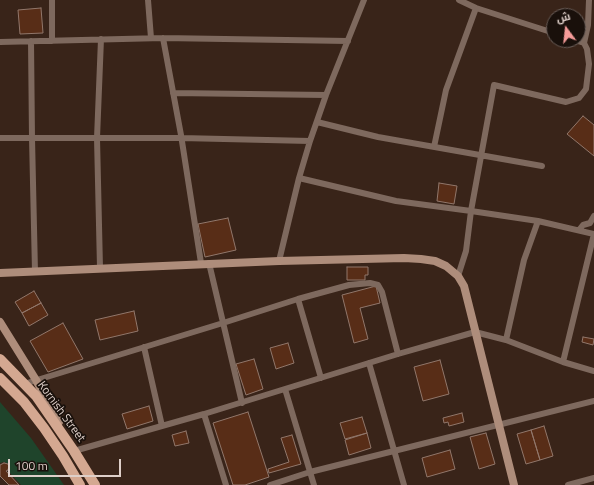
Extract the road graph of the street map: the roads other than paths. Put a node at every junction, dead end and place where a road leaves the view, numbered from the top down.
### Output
1 (52, 0) edge
2 (148, 0) edge
3 (364, 0) edge
4 (459, 0) edge
5 (589, 0) edge
6 (476, 8) junction
7 (546, 30) edge
8 (586, 34) edge
9 (152, 38) junction
10 (163, 38) junction
11 (101, 39) junction
12 (31, 41) junction
13 (52, 41) junction
14 (348, 41) junction
15 (0, 42) edge
16 (586, 47) edge
17 (173, 93) junction
18 (326, 95) junction
19 (317, 122) junction
20 (0, 138) edge
21 (32, 138) junction
22 (97, 138) junction
23 (181, 138) junction
24 (310, 141) junction
25 (434, 147) junction
26 (481, 156) junction
27 (542, 166) dead end
28 (299, 178) junction
29 (471, 211) junction
30 (594, 216) edge
31 (538, 221) junction
32 (579, 230) junction
33 (594, 234) edge
34 (279, 261) junction
35 (205, 263) junction
36 (100, 268) junction
37 (35, 272) junction
38 (1, 274) edge
39 (458, 276) junction
40 (298, 299) junction
41 (0, 322) edge
42 (222, 323) junction
43 (475, 332) junction
44 (506, 340) junction
45 (144, 347) junction
46 (398, 354) junction
47 (0, 359) edge
48 (563, 362) junction
49 (368, 363) junction
50 (594, 371) edge
51 (0, 378) edge
52 (321, 378) junction
53 (36, 380) junction
54 (24, 384) junction
55 (285, 389) junction
56 (594, 401) edge
57 (242, 402) junction
58 (204, 414) junction
59 (498, 424) junction
60 (162, 426) junction
61 (74, 451) junction
62 (394, 451) junction
63 (310, 472) junction
64 (594, 478) edge
65 (80, 485) edge
66 (95, 485) edge
67 (226, 485) edge
68 (270, 485) edge
69 (314, 485) edge
70 (404, 485) edge
71 (514, 485) edge
72 (568, 485) edge

1 - 13 street
2 - 9 street
3 - 14 street
4 - 6 street
5 - 8 street
6 - 7 street
6 - 25 street
9 - 10 street
9 - 11 street
10 - 14 street
10 - 17 street
11 - 13 street
11 - 22 street
12 - 13 street
12 - 15 street
12 - 21 street
14 - 18 street
16 - 26 street
17 - 18 street
17 - 23 street
18 - 19 street
19 - 24 street
19 - 25 street
20 - 21 street
21 - 22 street
21 - 37 street
22 - 23 street
22 - 36 street
23 - 24 street
23 - 35 street
24 - 28 street
25 - 26 street
26 - 27 street
26 - 29 street
28 - 29 street
28 - 34 street
29 - 31 street
29 - 39 street
30 - 32 street
31 - 32 street
31 - 44 street
32 - 33 street
33 - 48 street
34 - 35 street
34 - 39 street
35 - 36 street
35 - 42 street
36 - 37 street
37 - 38 street
39 - 43 street
40 - 42 street
40 - 46 street
40 - 52 street
41 - 53 street
42 - 45 street
42 - 57 street
43 - 44 street
43 - 46 street
43 - 59 street
44 - 48 street
45 - 53 street
45 - 60 street
46 - 49 street
47 - 54 main road, Kornish Street
48 - 50 street
49 - 52 street
49 - 62 street
51 - 65 main road, Kornish Street
52 - 55 street
53 - 54 street
53 - 61 street
54 - 61 main road, Kornish Street
55 - 57 street
55 - 63 street
56 - 59 street
57 - 58 street
58 - 60 street
58 - 67 street
59 - 62 street
59 - 71 street
60 - 61 street
61 - 66 main road, Kornish Street
62 - 63 street
62 - 70 street
63 - 68 street
63 - 69 street
64 - 72 street

